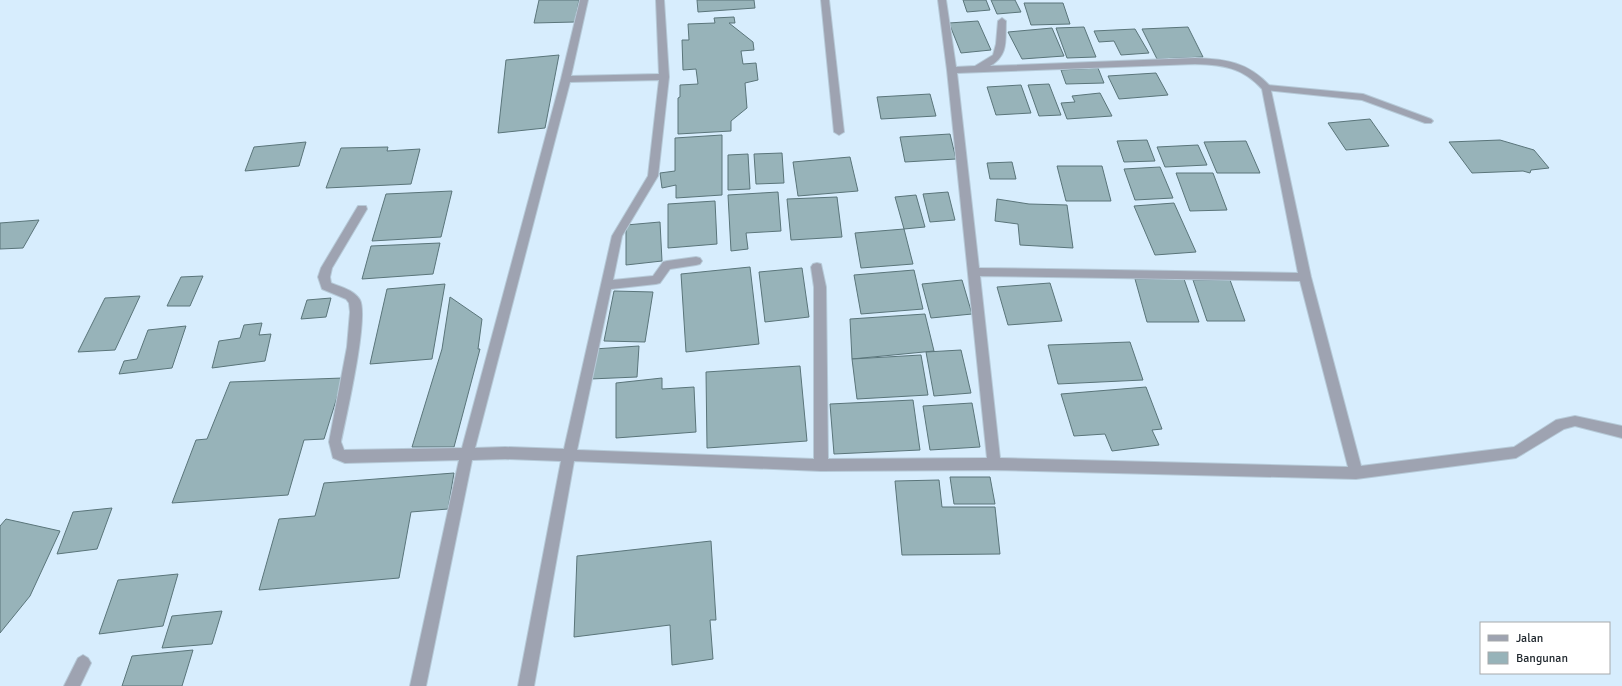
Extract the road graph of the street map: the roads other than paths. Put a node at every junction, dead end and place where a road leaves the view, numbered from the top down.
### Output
1 (584, 0) edge
2 (660, 0) edge
3 (825, 0) edge
4 (942, 0) edge
5 (1002, 21) dead end
6 (976, 69) junction
7 (952, 70) junction
8 (664, 77) junction
9 (566, 79) junction
10 (1267, 88) junction
11 (1428, 121) dead end
12 (840, 132) dead end
13 (362, 210) dead end
14 (696, 262) dead end
15 (818, 267) dead end
16 (974, 272) junction
17 (1305, 277) junction
18 (607, 286) junction
19 (1622, 432) edge
20 (467, 454) junction
21 (562, 455) junction
22 (994, 464) junction
23 (821, 465) junction
24 (1356, 473) junction
25 (83, 663) dead end
26 (72, 686) edge
27 (418, 686) edge
28 (526, 686) edge

1 - 9 street
2 - 8 street
3 - 12 street
4 - 7 street
5 - 6 street
6 - 7 street
6 - 10 street
7 - 16 street
8 - 9 street
8 - 18 street
9 - 20 street
10 - 11 street
10 - 17 street
13 - 20 street
14 - 18 street
15 - 23 street
16 - 17 street
16 - 22 street
17 - 24 street
18 - 21 street
19 - 24 street
20 - 21 street
20 - 27 street
21 - 23 street
21 - 28 street
22 - 23 street
22 - 24 street
25 - 26 street

